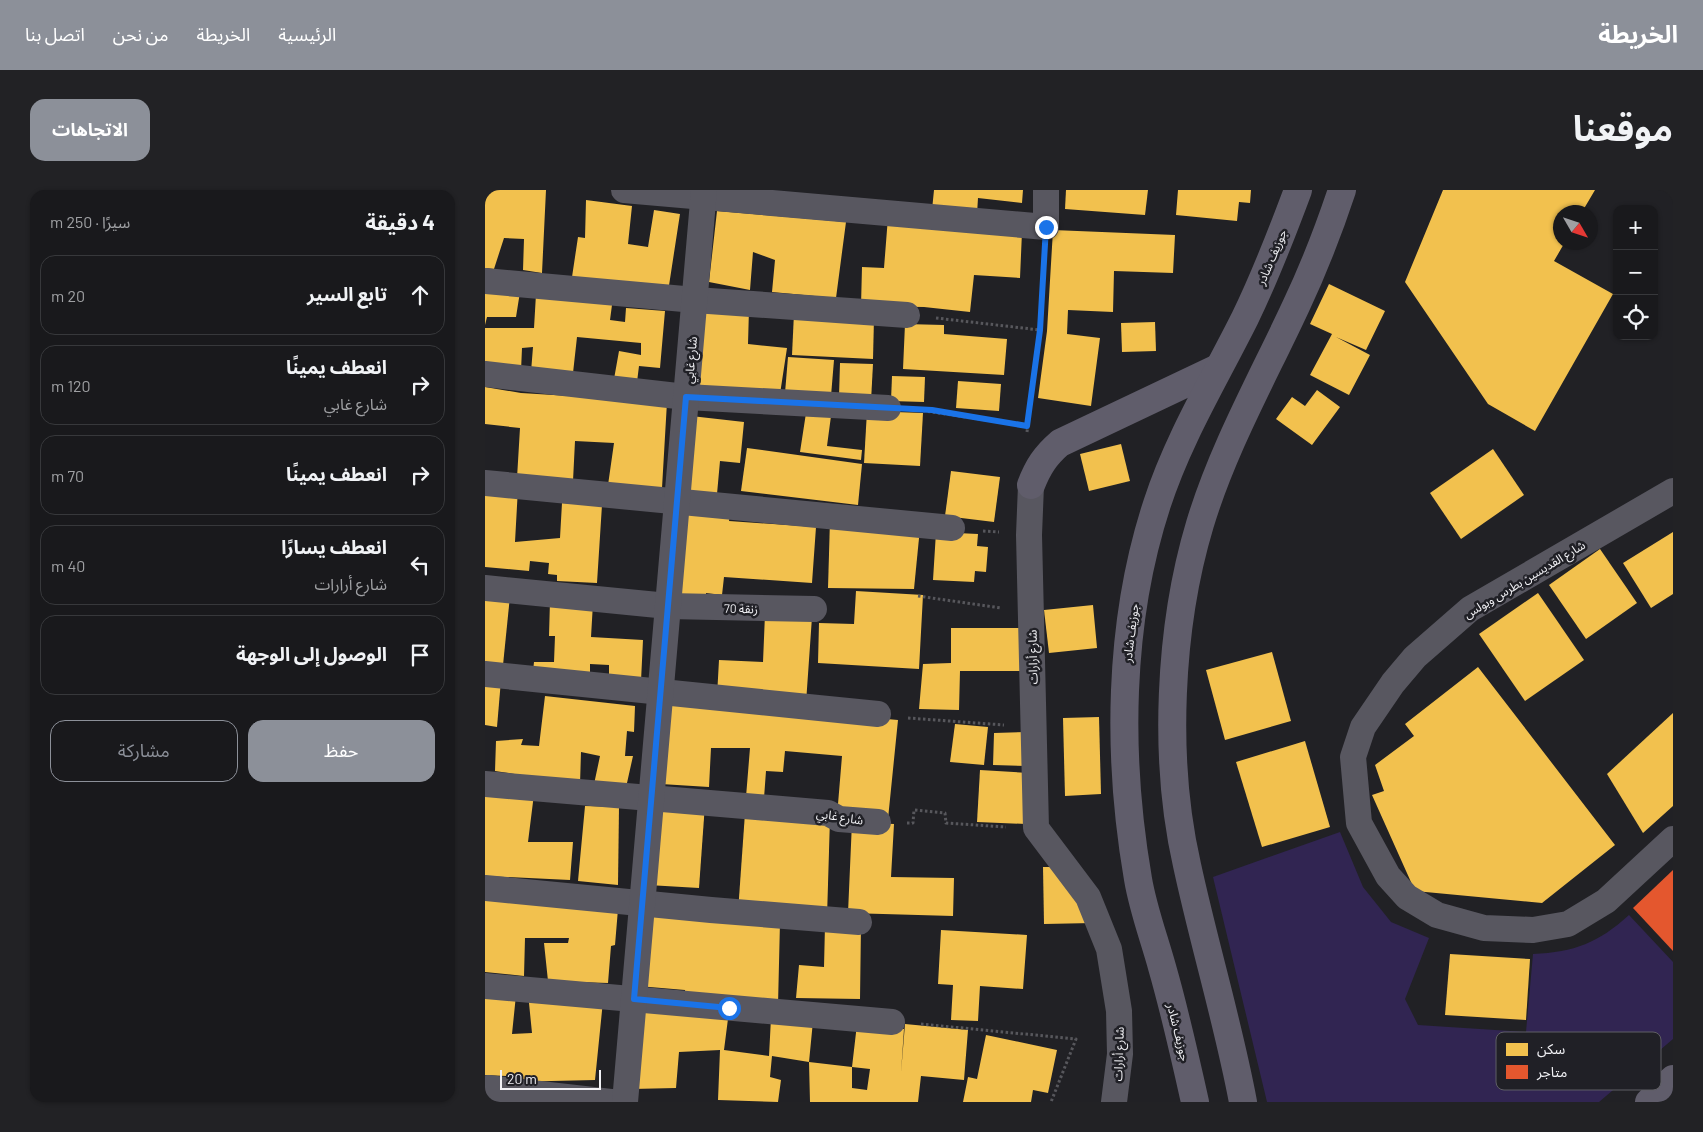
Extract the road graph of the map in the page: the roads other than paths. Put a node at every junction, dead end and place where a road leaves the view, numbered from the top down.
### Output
1 (624, 190) edge
2 (1046, 190) edge
3 (1298, 190) edge
4 (1342, 190) edge
5 (704, 194) edge
6 (485, 281) edge
7 (695, 300) junction
8 (907, 315) road end
9 (1218, 368) junction
10 (485, 374) edge
11 (686, 397) junction
12 (887, 408) road end
13 (485, 483) edge
14 (1031, 485) joint
15 (1673, 490) edge
16 (677, 503) junction
17 (952, 528) road end
18 (485, 588) edge
19 (668, 606) junction
20 (814, 610) dead end
21 (485, 674) edge
22 (659, 693) junction
23 (878, 714) road end
24 (485, 784) edge
25 (651, 800) junction
26 (878, 822) road end
27 (1673, 839) edge
28 (485, 888) edge
29 (642, 902) junction
30 (859, 922) dead end
31 (485, 986) edge
32 (634, 999) junction
33 (892, 1022) road end
34 (1673, 1079) edge
35 (488, 1088) dead end
36 (611, 1102) edge
37 (625, 1102) edge
38 (1114, 1102) edge
39 (1195, 1102) edge
40 (1243, 1102) edge
41 (1649, 1102) edge

1 - 5 street
2 - 5 street
3 - 9 highway, جوزيف شادر
4 - 40 highway
5 - 7 street, شارع غابي
6 - 7 street
7 - 8 street
7 - 11 street, شارع غابي
9 - 14 highway
9 - 39 highway, جوزيف شادر
10 - 11 street
11 - 12 street
11 - 16 street, شارع غابي
13 - 16 street
14 - 38 street, شارع أرارات
15 - 27 street, شارع القديسين بطرس وبولس
16 - 17 street
16 - 19 street, شارع غابي
18 - 19 street, زنقة 70
19 - 20 street, زنقة 70
19 - 22 street, شارع غابي
21 - 22 street
22 - 23 street
22 - 25 street, شارع غابي
24 - 25 street
25 - 26 street, شارع غابي
25 - 29 street, شارع غابي
28 - 29 street
29 - 30 street
29 - 32 street, شارع غابي
31 - 32 street
32 - 33 street
32 - 37 street, شارع غابي
34 - 41 highway
35 - 36 street

